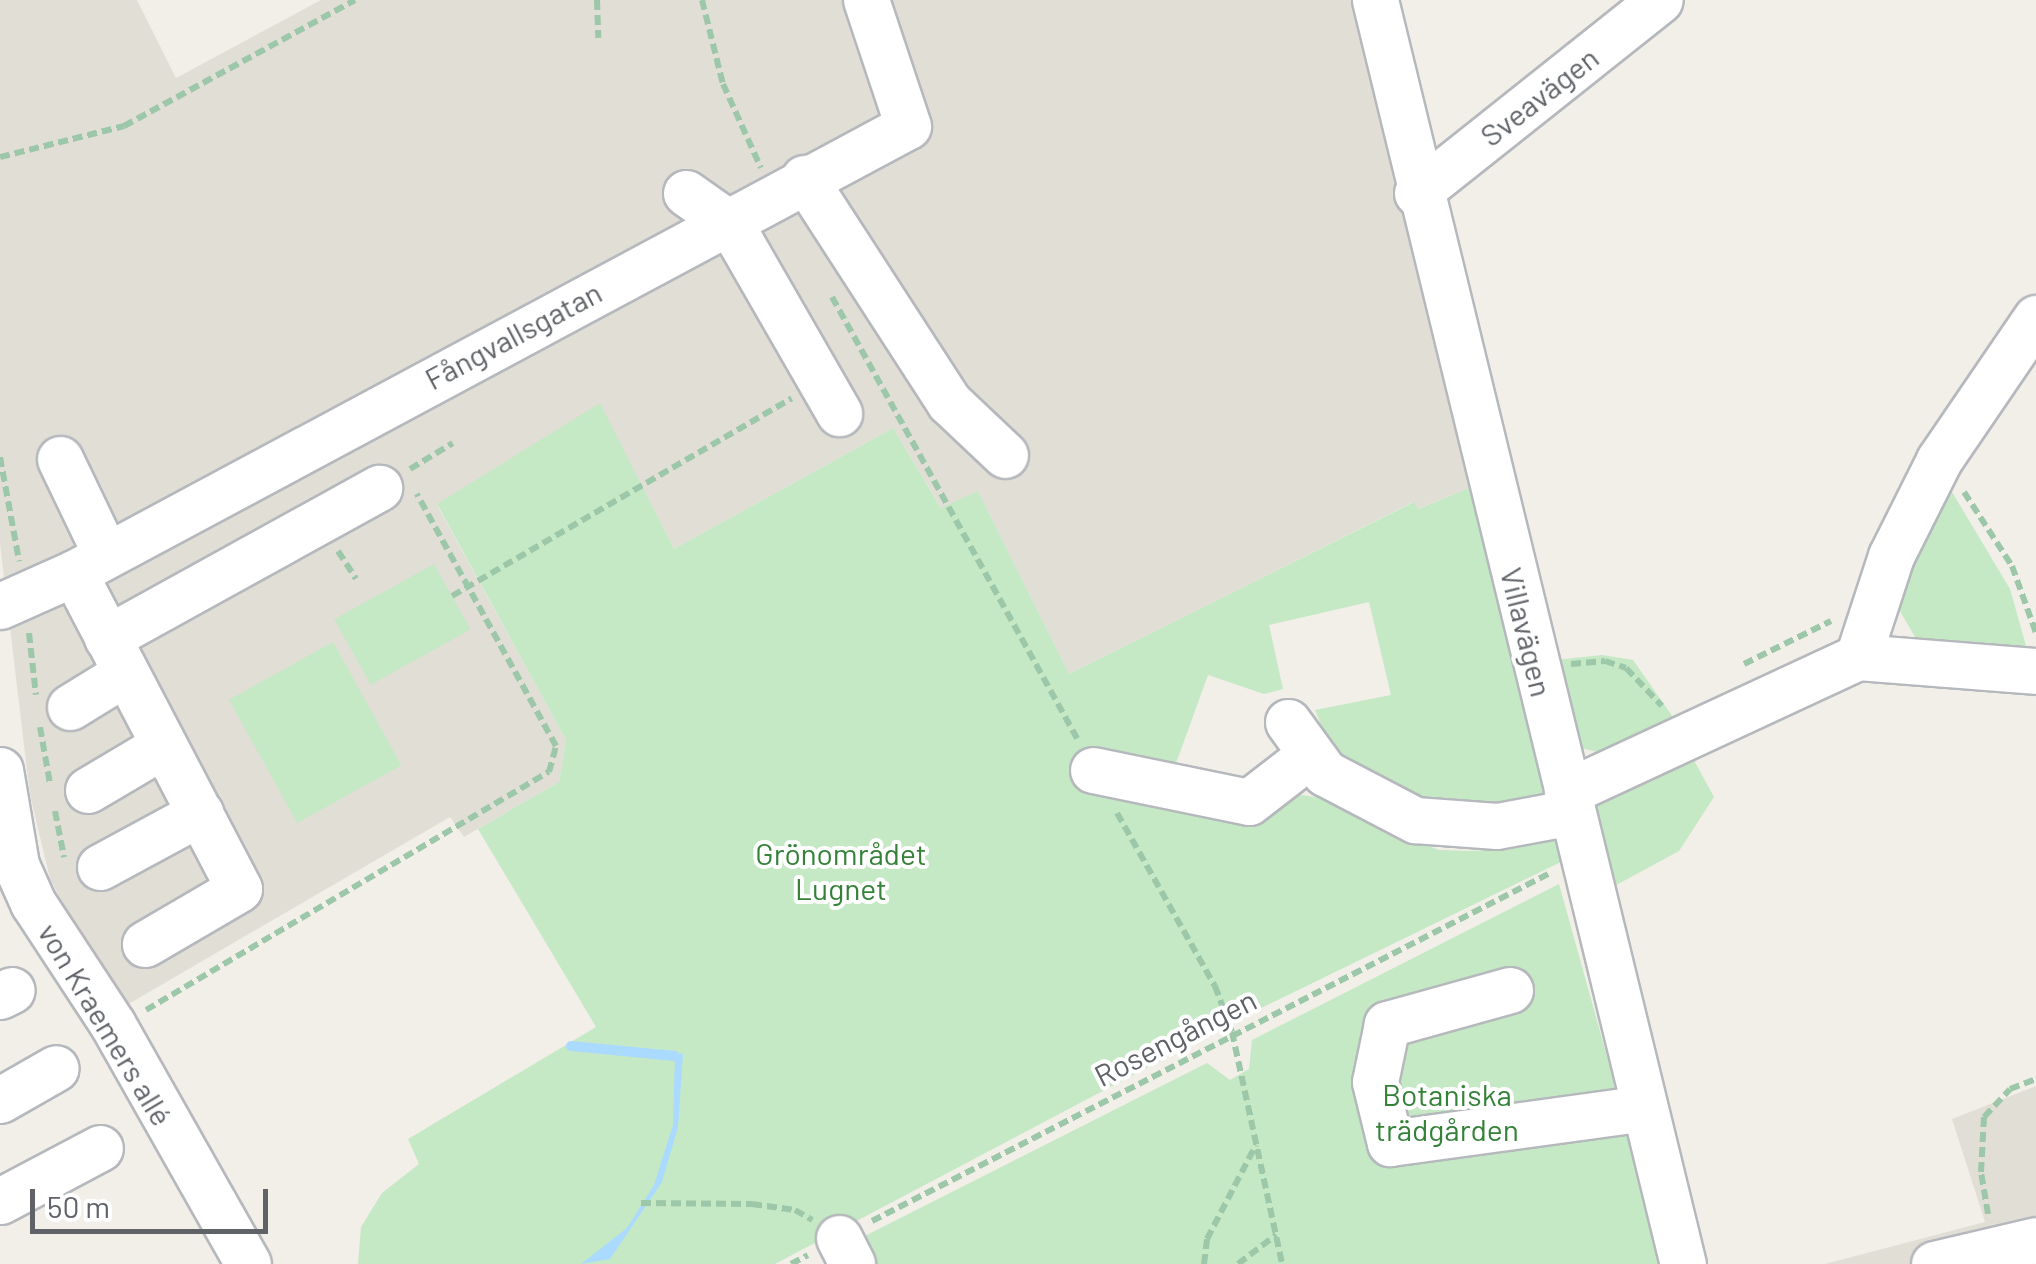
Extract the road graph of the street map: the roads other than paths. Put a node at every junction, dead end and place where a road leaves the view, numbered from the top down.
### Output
1 (866, 0) edge
2 (1375, 0) edge
3 (1660, 0) edge
4 (788, 186) junction
5 (686, 193) dead end
6 (1417, 193) junction
7 (726, 221) junction
8 (2036, 318) edge
9 (829, 398) road end
10 (1005, 456) dead end
11 (60, 459) dead end
12 (392, 480) road end
13 (90, 564) junction
14 (0, 606) edge
15 (116, 655) junction
16 (1858, 657) junction
17 (2036, 671) edge
18 (70, 707) dead end
19 (164, 745) junction
20 (0, 770) edge
21 (1094, 770) road end
22 (88, 790) dead end
23 (1569, 802) junction
24 (200, 813) junction
25 (100, 866) dead end
26 (8, 868) edge
27 (145, 944) dead end
28 (1510, 990) dead end
29 (56, 1068) dead end
30 (0, 1100) edge
31 (1645, 1108) junction
32 (100, 1148) dead end
33 (0, 1201) edge
34 (248, 1264) edge
35 (1683, 1264) edge

1 - 4 street, Fångvallsgatan
2 - 6 street, Villavägen
3 - 6 street, Sveavägen
4 - 7 street, Fångvallsgatan
4 - 10 street
5 - 7 street
6 - 23 street, Villavägen
7 - 9 street
7 - 13 street, Fångvallsgatan
8 - 16 street
11 - 13 street
12 - 15 street
13 - 14 street, Fångvallsgatan
13 - 15 street
15 - 18 street
15 - 19 street
16 - 17 street
16 - 23 street
19 - 22 street
19 - 24 street
20 - 26 street, von Kraemers allé
21 - 23 street
23 - 31 street, Villavägen
24 - 25 street
24 - 27 street
26 - 34 street, von Kraemers allé
28 - 31 street
29 - 30 street
31 - 35 street, Villavägen
32 - 33 street

